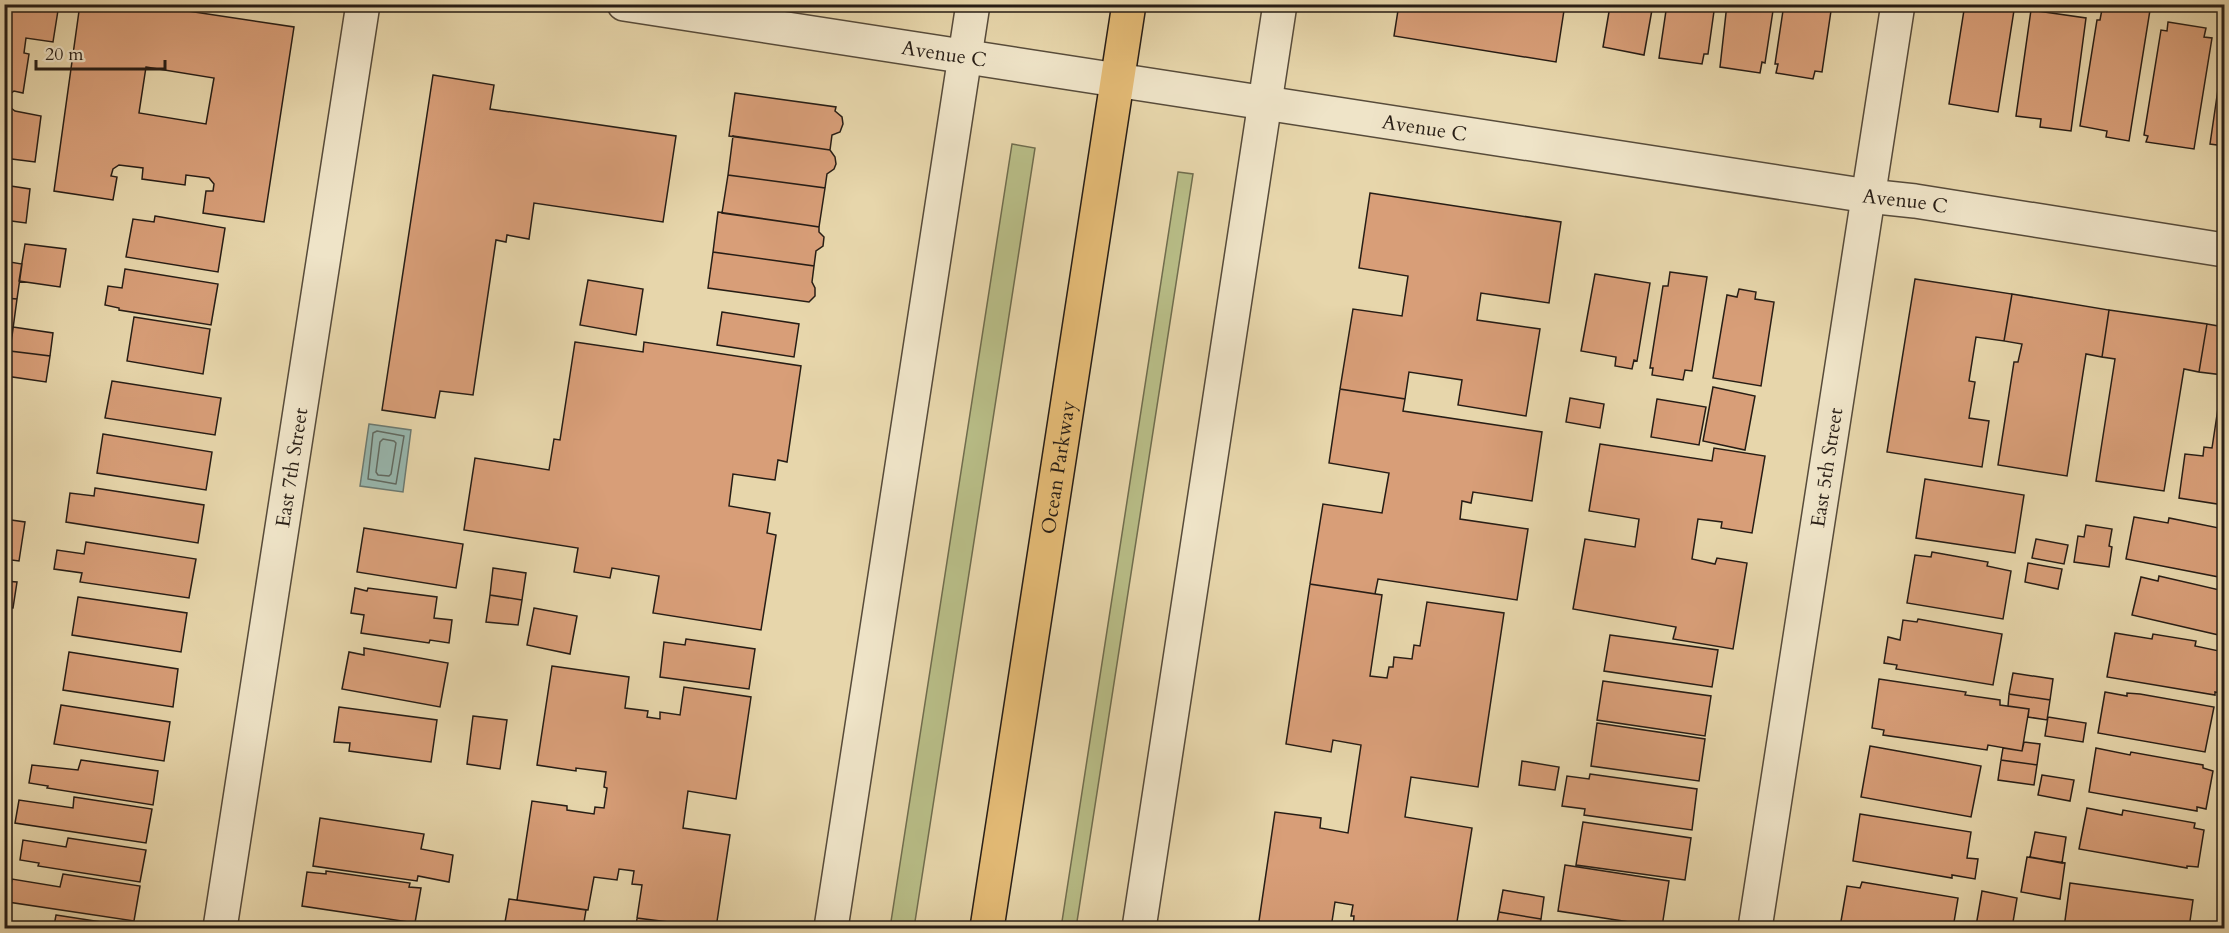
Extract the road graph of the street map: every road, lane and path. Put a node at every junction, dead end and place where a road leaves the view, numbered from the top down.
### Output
1 (363, 4) edge
2 (624, 4) edge
3 (973, 4) edge
4 (1129, 4) edge
5 (1280, 4) edge
6 (1898, 4) edge
7 (964, 57) junction
8 (1117, 81) junction
9 (1264, 103) junction
10 (1868, 196) junction
11 (2224, 250) edge
12 (220, 928) edge
13 (831, 928) edge
14 (987, 928) edge
15 (1139, 928) edge
16 (1755, 928) edge

1 - 12 street, East 7th Street
2 - 7 street, Avenue C
3 - 7 street
4 - 8 main road, Ocean Parkway
5 - 9 street
6 - 10 street, East 5th Street
7 - 8 street, Avenue C
7 - 13 street
8 - 9 street, Avenue C
8 - 14 main road, Ocean Parkway
9 - 10 street, Avenue C
9 - 15 street
10 - 11 street, Avenue C
10 - 16 street, East 5th Street

